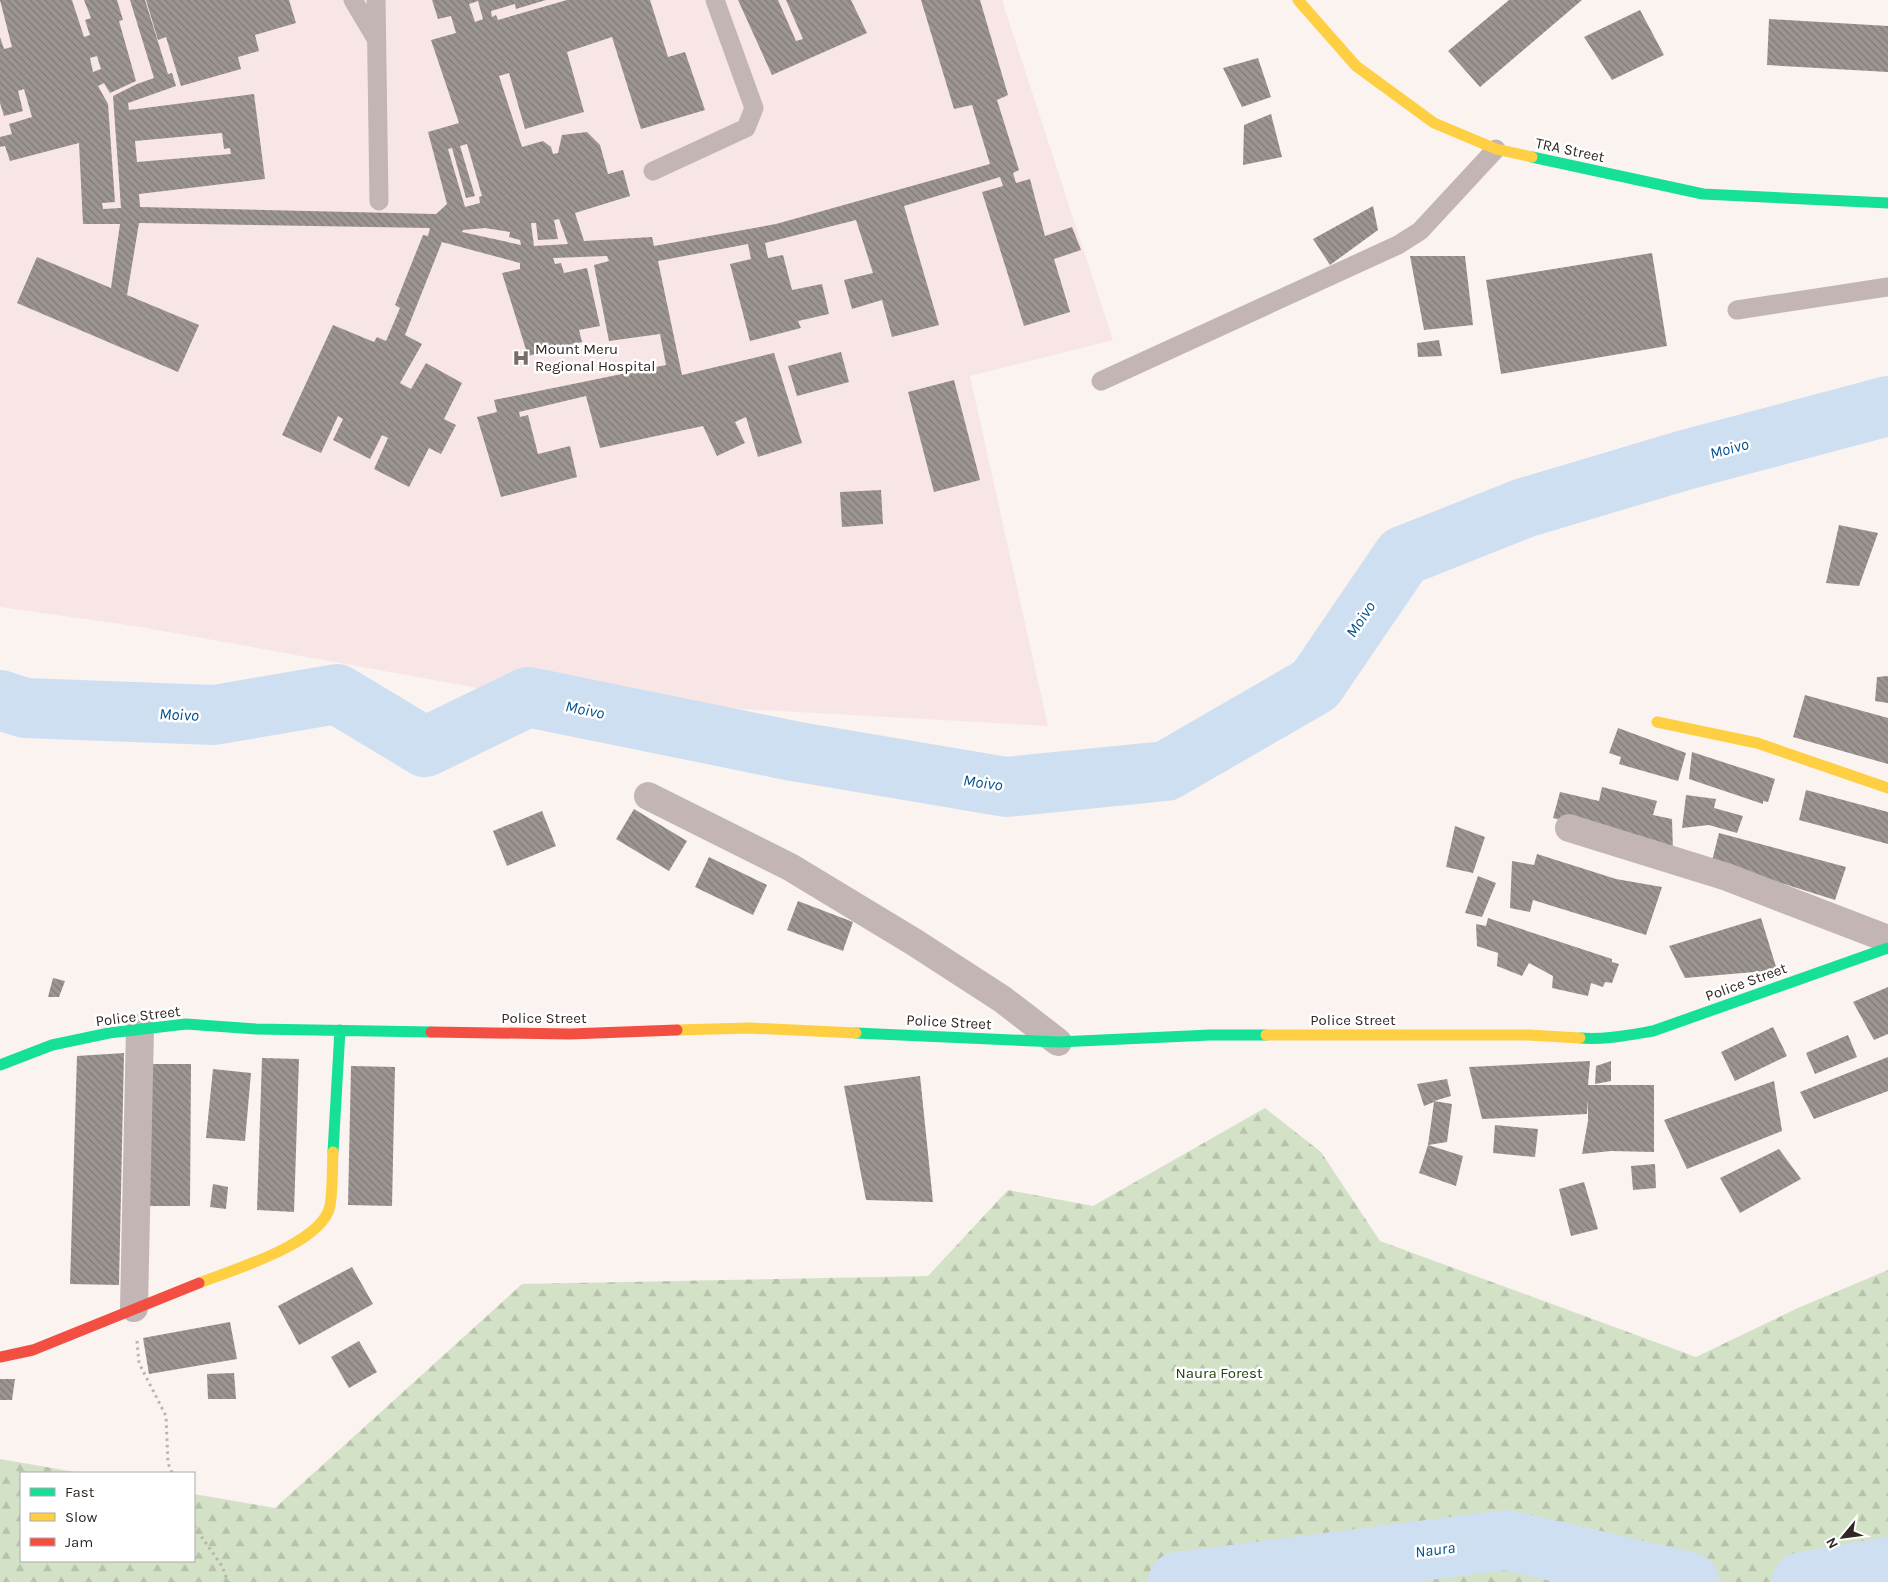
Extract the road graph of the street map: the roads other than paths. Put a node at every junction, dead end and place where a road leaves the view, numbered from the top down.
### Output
1 (353, 0) edge
2 (376, 0) edge
3 (715, 0) edge
4 (1298, 0) edge
5 (376, 38) junction
6 (1496, 149) junction
7 (653, 170) dead end
8 (379, 201) dead end
9 (1888, 203) edge
10 (1888, 287) edge
11 (1737, 310) dead end
12 (1101, 381) dead end
13 (1657, 722) dead end
14 (1888, 788) edge
15 (648, 796) dead end
16 (1569, 828) dead end
17 (1888, 939) edge
18 (1888, 948) edge
19 (140, 1028) junction
20 (340, 1030) junction
21 (1058, 1042) junction
22 (0, 1065) edge
23 (134, 1308) junction
24 (0, 1357) edge

1 - 5 lane
2 - 5 lane
3 - 7 lane
4 - 6 street, TRA Street
5 - 8 lane
6 - 9 street, TRA Street
6 - 12 lane
10 - 11 lane
13 - 14 street
15 - 21 street
16 - 17 street
18 - 21 street, Police Street
19 - 20 street, Police Street
19 - 22 street, Police Street
19 - 23 street
20 - 21 street, Police Street
20 - 23 street
23 - 24 street

